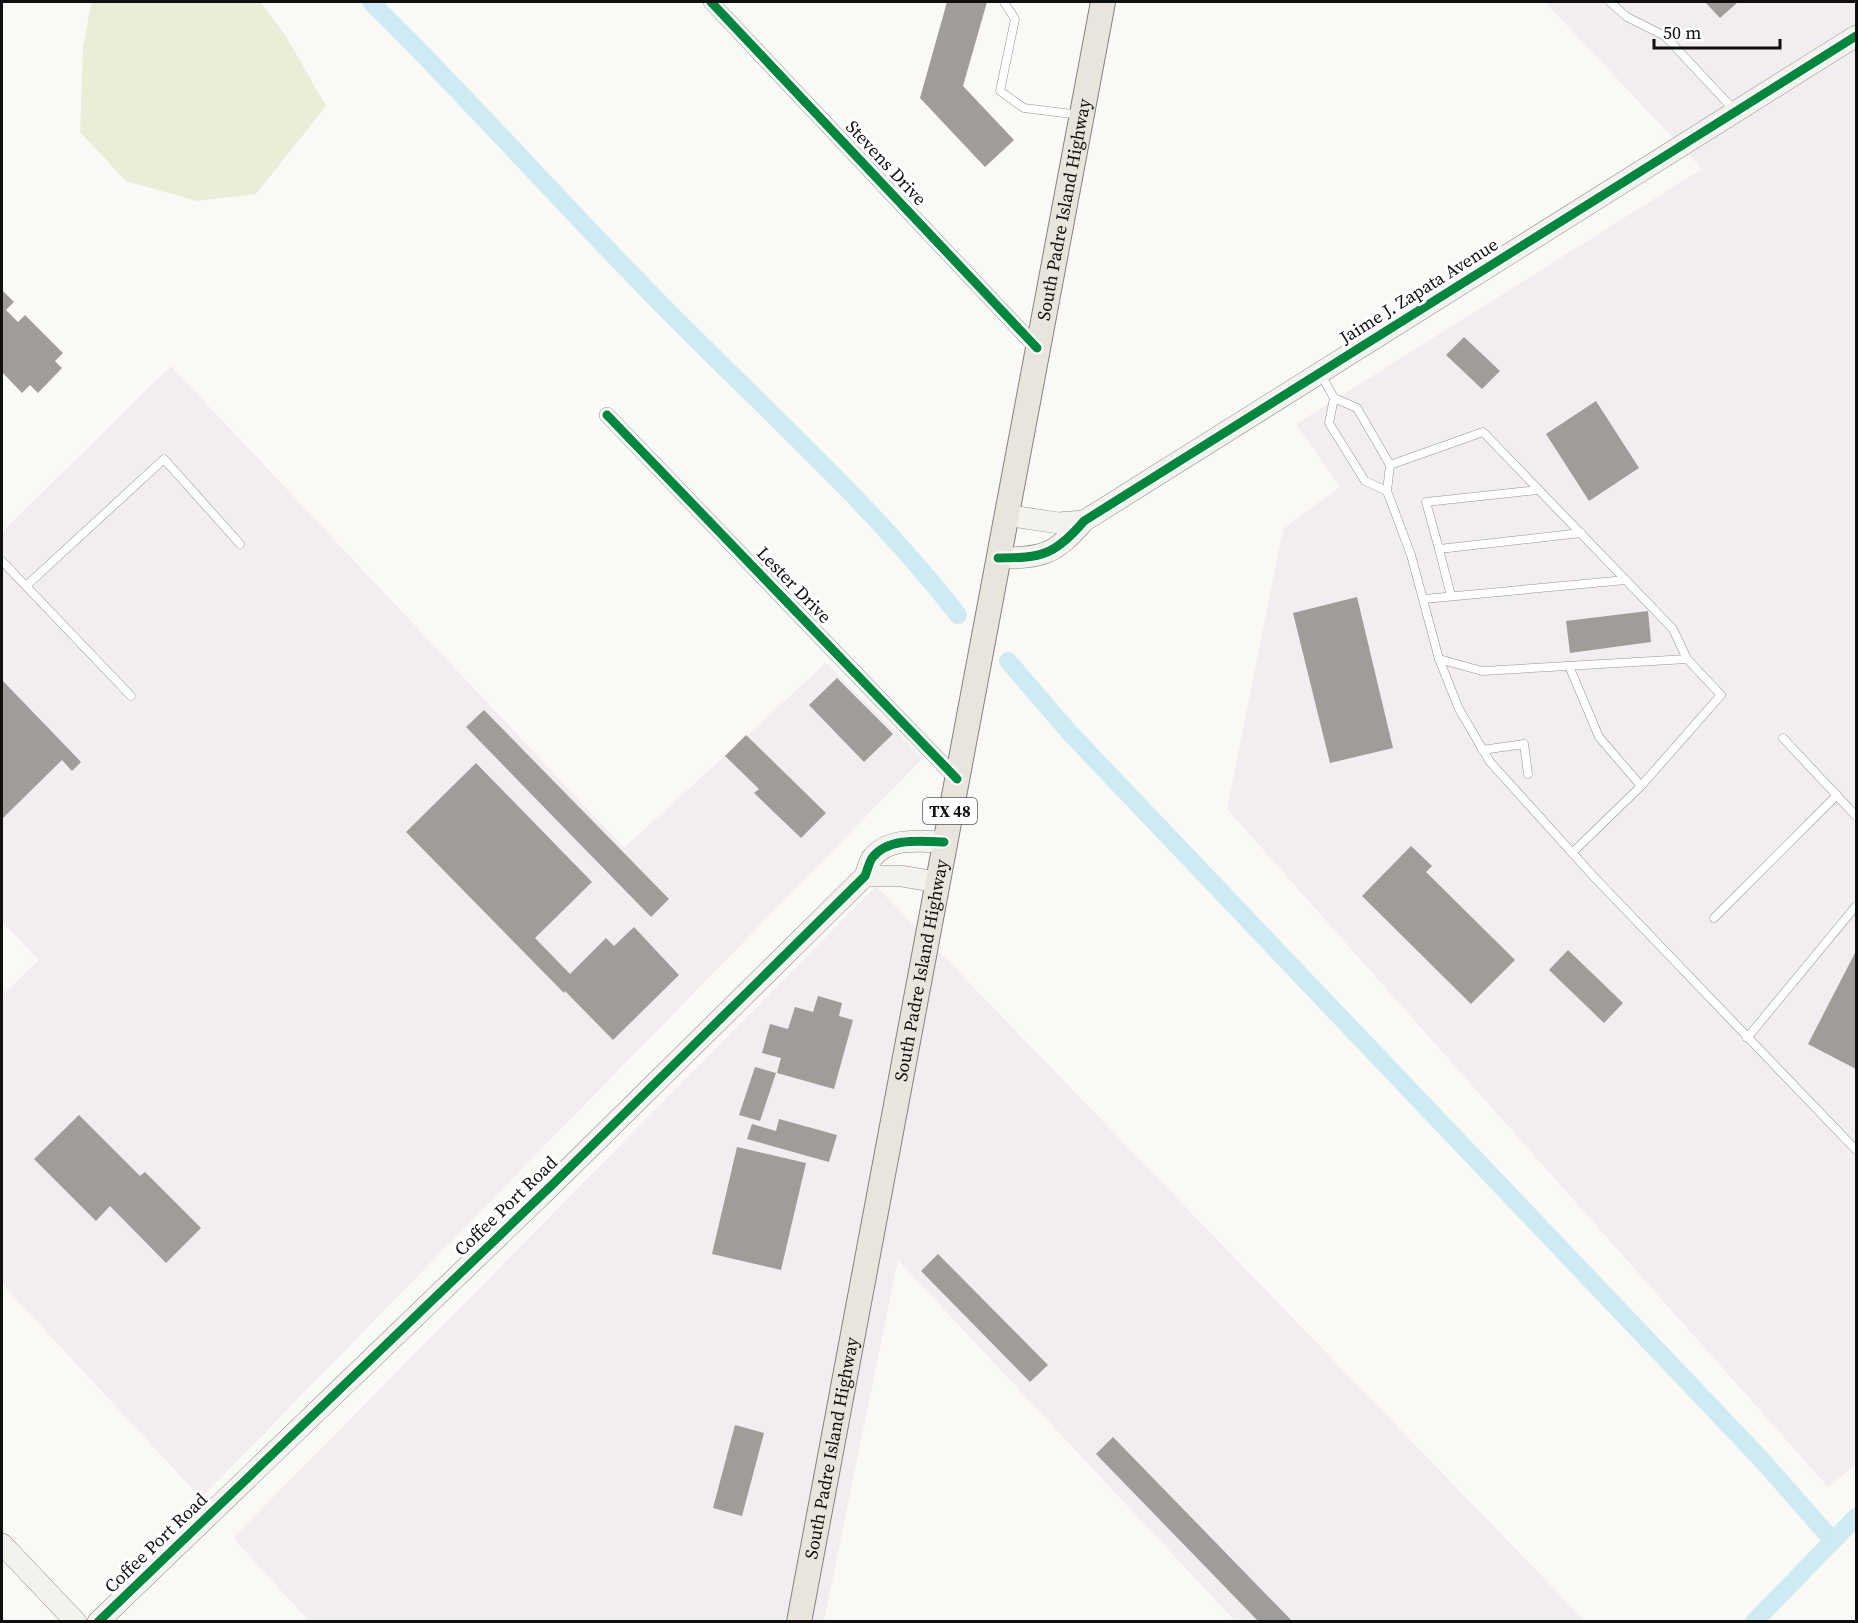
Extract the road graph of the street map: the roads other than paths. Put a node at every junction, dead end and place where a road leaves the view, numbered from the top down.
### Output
1 (711, 2) edge
2 (1004, 2) edge
3 (1103, 2) edge
4 (1610, 2) edge
5 (1857, 36) edge
6 (1736, 112) junction
7 (1082, 116) junction
8 (1037, 348) junction
9 (1320, 373) junction
10 (1334, 398) junction
11 (607, 415) dead end
12 (1390, 465) junction
13 (1537, 490) junction
14 (1387, 492) junction
15 (1006, 514) junction
16 (1084, 521) junction
17 (1581, 533) junction
18 (240, 544) dead end
19 (1438, 549) junction
20 (998, 558) junction
21 (2, 561) edge
22 (1626, 580) junction
23 (26, 586) junction
24 (1451, 596) junction
25 (1424, 599) junction
26 (1439, 659) junction
27 (1687, 660) junction
28 (1569, 666) junction
29 (131, 696) dead end
30 (1783, 738) dead end
31 (1482, 750) junction
32 (1528, 774) dead end
33 (957, 779) junction
34 (1641, 786) junction
35 (1837, 795) junction
36 (1857, 816) edge
37 (944, 842) junction
38 (1572, 853) junction
39 (865, 876) junction
40 (937, 882) junction
41 (1857, 906) edge
42 (1713, 918) dead end
43 (1747, 1038) junction
44 (1856, 1148) edge
45 (2, 1544) edge
46 (76, 1622) edge
47 (98, 1622) edge
48 (799, 1622) edge

1 - 8 street, Stevens Drive
2 - 7 lane
3 - 7 main road, South Padre Island Highway / TX 48
4 - 6 lane
5 - 6 street, Jaime J. Zapata Avenue
6 - 9 street, Jaime J. Zapata Avenue
7 - 8 main road, South Padre Island Highway / TX 48
8 - 15 main road, South Padre Island Highway / TX 48
9 - 10 lane
9 - 16 street, Jaime J. Zapata Avenue
10 - 12 lane
10 - 14 lane
11 - 33 street, Lester Drive
12 - 13 lane
12 - 14 lane
13 - 17 lane
13 - 19 lane
14 - 25 lane
15 - 16 street, Jaime J. Zapata Avenue
15 - 20 main road, South Padre Island Highway / TX 48
16 - 20 street, Jaime J. Zapata Avenue
17 - 19 lane
17 - 22 lane
18 - 23 lane
19 - 24 lane
20 - 33 main road, South Padre Island Highway / TX 48
21 - 23 lane
22 - 24 lane
22 - 27 lane
23 - 29 lane
24 - 25 lane
25 - 26 lane
26 - 28 lane
26 - 31 lane
27 - 28 lane
27 - 34 lane
28 - 34 lane
30 - 35 lane
31 - 32 lane
31 - 38 lane
33 - 37 main road, South Padre Island Highway / TX 48
34 - 38 lane
35 - 36 lane
35 - 42 lane
37 - 39 street, Coffee Port Road
37 - 40 main road, South Padre Island Highway / TX 48
38 - 43 lane
39 - 40 street
39 - 47 street, Coffee Port Road
40 - 48 main road, South Padre Island Highway / TX 48
41 - 43 lane
43 - 44 lane
45 - 46 street

